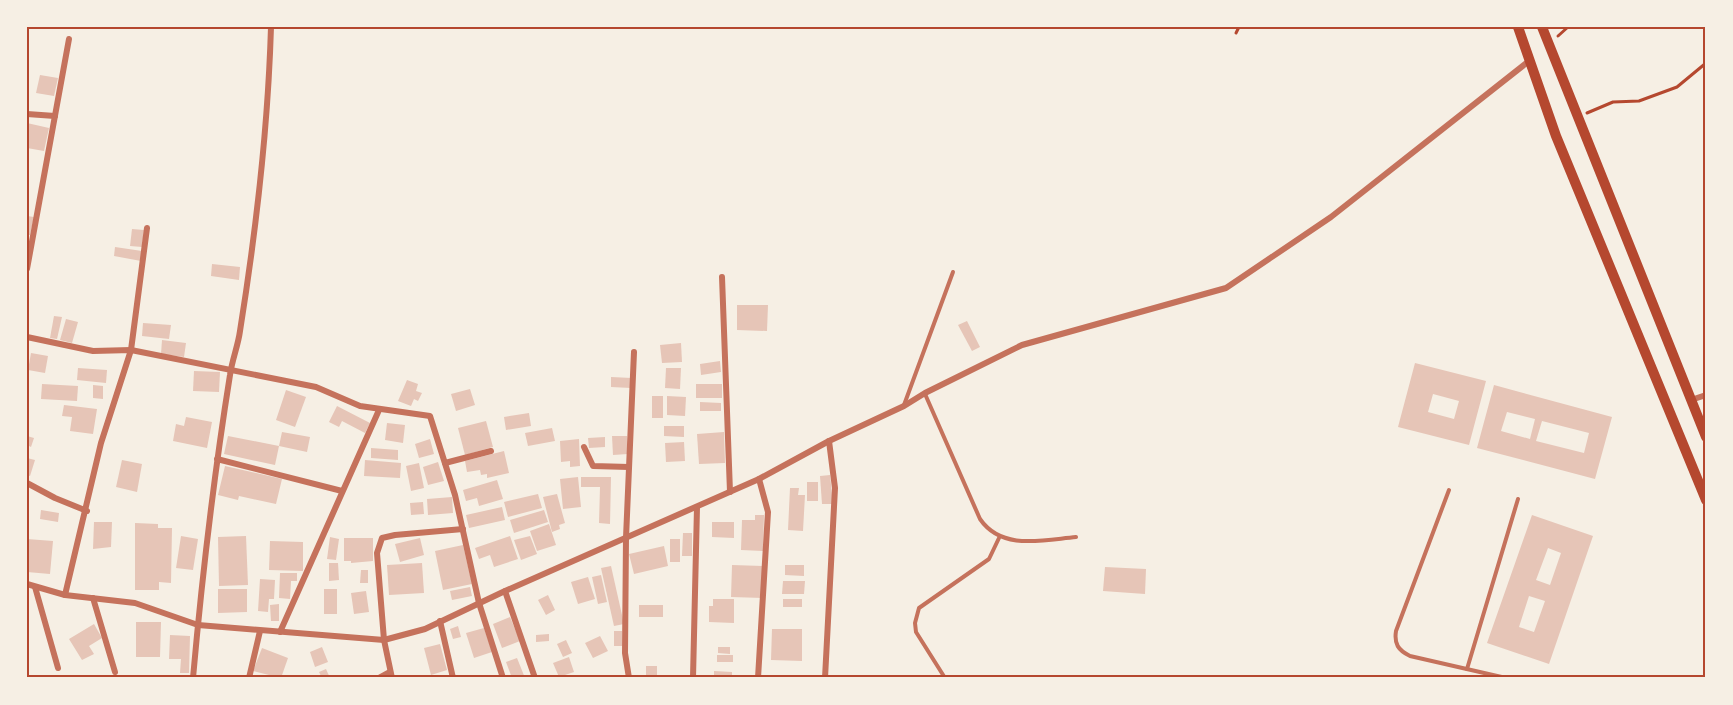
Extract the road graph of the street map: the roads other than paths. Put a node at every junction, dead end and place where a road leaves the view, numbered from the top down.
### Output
1 (271, 27) edge
2 (1518, 27) edge
3 (1542, 27) edge
4 (69, 39) dead end
5 (1529, 61) junction
6 (27, 114) edge
7 (55, 116) junction
8 (147, 228) dead end
9 (27, 269) edge
10 (953, 272) dead end
11 (722, 277) dead end
12 (27, 337) edge
13 (131, 350) junction
14 (634, 352) dead end
15 (231, 371) junction
16 (925, 393) junction
17 (1706, 395) edge
18 (1691, 400) junction
19 (904, 406) junction
20 (379, 410) junction
21 (1706, 437) edge
22 (829, 441) junction
23 (584, 447) dead end
24 (491, 451) dead end
25 (217, 459) junction
26 (445, 463) junction
27 (629, 467) junction
28 (759, 479) junction
29 (27, 483) edge
30 (1449, 490) dead end
31 (342, 492) junction
32 (730, 492) junction
33 (1518, 499) dead end
34 (1706, 500) edge
35 (697, 507) junction
36 (87, 511) junction
37 (463, 529) junction
38 (1076, 537) dead end
39 (626, 538) junction
40 (999, 538) junction
41 (27, 584) edge
42 (35, 587) junction
43 (505, 591) junction
44 (65, 595) junction
45 (93, 598) junction
46 (479, 603) junction
47 (440, 621) junction
48 (198, 625) junction
49 (260, 631) junction
50 (280, 632) junction
51 (384, 640) junction
52 (58, 668) dead end
53 (1467, 669) junction
54 (115, 672) dead end
55 (391, 675) edge
56 (193, 678) edge
57 (249, 678) edge
58 (379, 678) edge
59 (453, 678) edge
60 (503, 678) edge
61 (535, 678) edge
62 (629, 678) edge
63 (693, 678) edge
64 (758, 678) edge
65 (825, 678) edge
66 (945, 678) edge
67 (1506, 678) edge

1 - 15 street
2 - 5 main road
3 - 18 main road
4 - 7 street
5 - 16 street
5 - 34 main road
6 - 7 street
7 - 9 street
8 - 13 street
10 - 19 lane
11 - 32 street
12 - 13 street
13 - 15 street
13 - 36 street
14 - 27 street
15 - 20 street
15 - 25 street
16 - 19 street
16 - 40 lane
17 - 18 street
18 - 21 main road
19 - 22 street
20 - 26 street
20 - 31 street
22 - 28 street
22 - 65 street
23 - 27 street
24 - 26 street
25 - 31 street
25 - 48 street
26 - 37 street
27 - 39 street
28 - 32 street
28 - 64 street
29 - 36 street
30 - 53 lane
31 - 50 street
32 - 35 street
33 - 53 lane
35 - 39 street
35 - 63 street
36 - 44 street
37 - 46 street
37 - 51 street
38 - 40 lane
39 - 43 street
39 - 62 street
40 - 66 lane
41 - 42 street
42 - 44 street
42 - 52 street
43 - 46 street
43 - 61 street
44 - 45 street
45 - 48 street
45 - 54 street
46 - 47 street
46 - 60 street
47 - 51 street
47 - 59 street
48 - 49 street
48 - 56 street
49 - 50 street
49 - 57 street
50 - 51 street
51 - 55 street
53 - 67 lane
55 - 58 street

